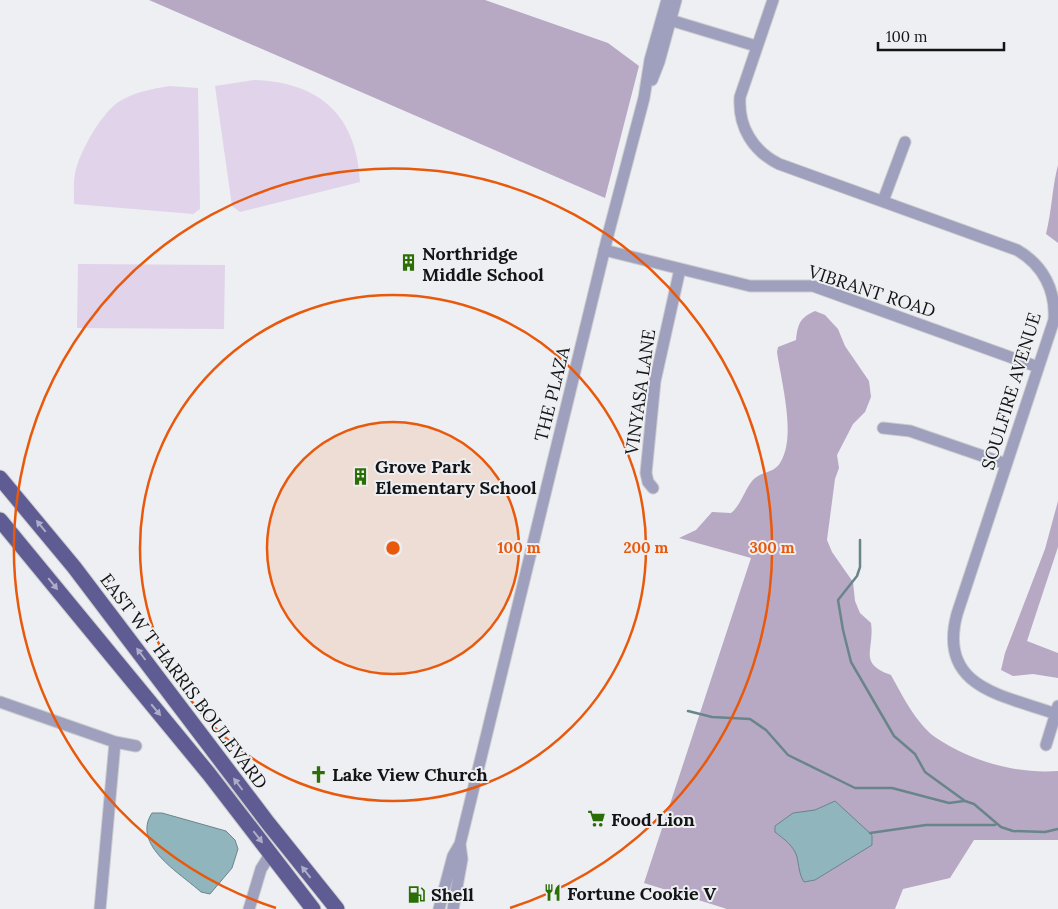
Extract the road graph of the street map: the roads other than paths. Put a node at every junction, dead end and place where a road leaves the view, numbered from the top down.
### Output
1 (667, 0) edge
2 (676, 0) edge
3 (773, 0) edge
4 (670, 20) junction
5 (756, 46) junction
6 (644, 98) junction
7 (904, 142) dead end
8 (883, 202) junction
9 (604, 250) junction
10 (680, 269) junction
11 (1038, 367) junction
12 (883, 428) dead end
13 (1006, 464) junction
14 (0, 478) edge
15 (653, 488) dead end
16 (0, 520) edge
17 (0, 702) edge
18 (1057, 710) edge
19 (115, 742) junction
20 (1046, 745) dead end
21 (136, 746) dead end
22 (460, 844) junction
23 (272, 853) junction
24 (100, 909) edge
25 (249, 909) edge
26 (313, 909) edge
27 (337, 909) edge
28 (439, 909) edge
29 (453, 909) edge

1 - 6 street, THE PLAZA
2 - 4 street, THE PLAZA
3 - 5 street, SOULFIRE AVENUE
4 - 5 street
4 - 6 street, THE PLAZA
5 - 8 street, SOULFIRE AVENUE
6 - 9 street, THE PLAZA
7 - 8 street
8 - 11 street, SOULFIRE AVENUE
9 - 10 street, VIBRANT ROAD
9 - 22 street, THE PLAZA
10 - 11 street, VIBRANT ROAD
10 - 15 street, VINYASA LANE
11 - 13 street, SOULFIRE AVENUE
12 - 13 street
13 - 18 street, SOULFIRE AVENUE
27 -> 14 main road, EAST W T HARRIS BOULEVARD
16 -> 23 main road, EAST W T HARRIS BOULEVARD
17 - 19 street
18 - 20 street
19 - 21 street
19 - 24 street
22 - 28 street, THE PLAZA
22 - 29 street, THE PLAZA
23 - 25 street
23 - 26 main road, EAST W T HARRIS BOULEVARD

